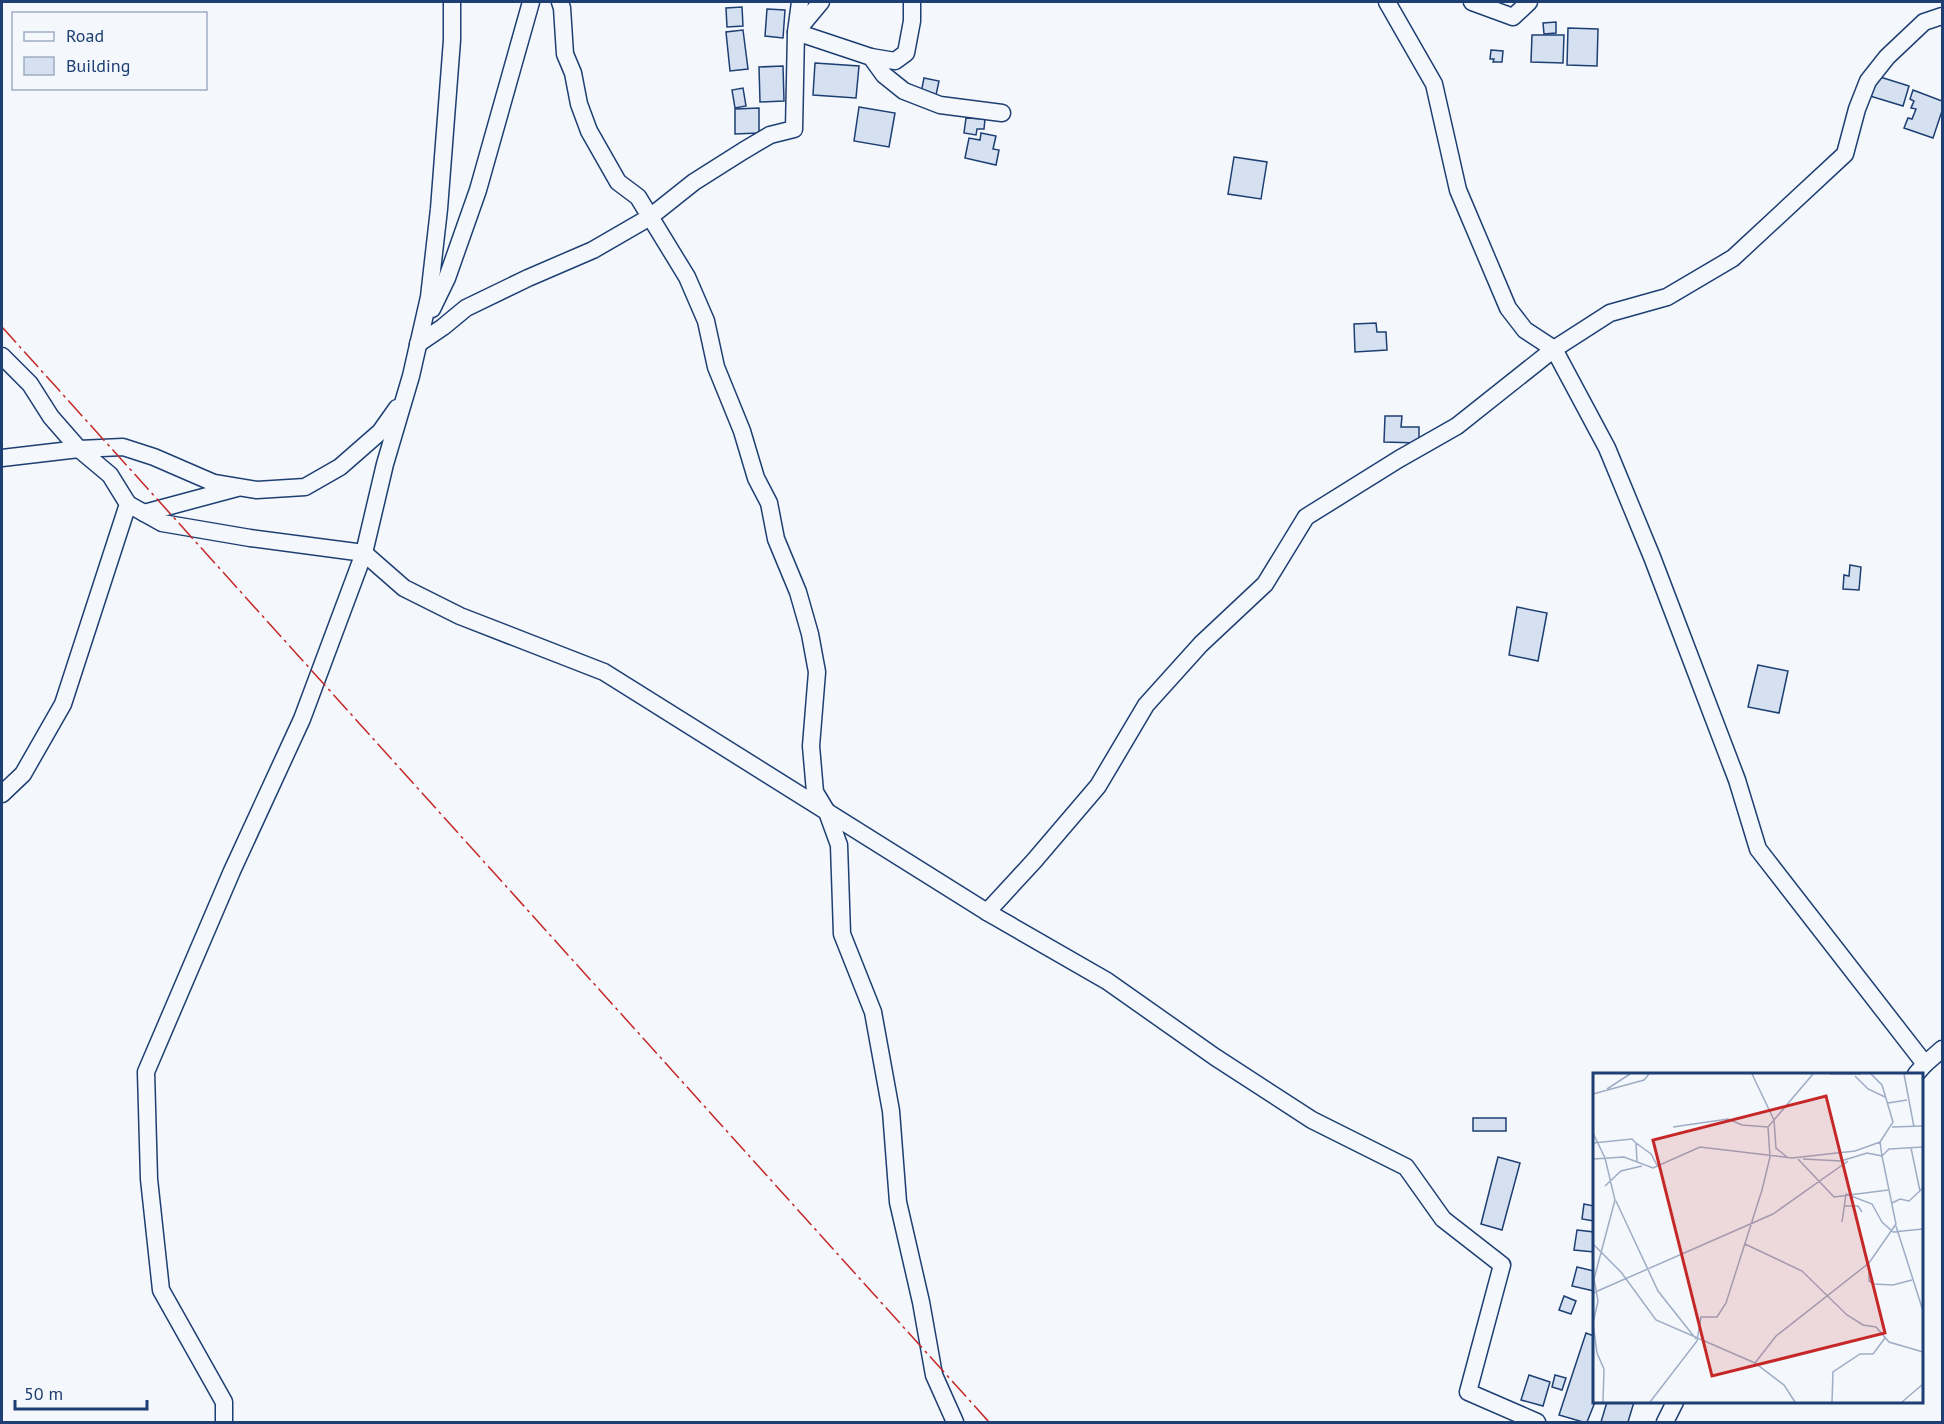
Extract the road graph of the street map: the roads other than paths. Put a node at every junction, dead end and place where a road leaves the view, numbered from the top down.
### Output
1 (452, 2) edge
2 (531, 2) edge
3 (560, 2) edge
4 (800, 2) edge
5 (821, 2) edge
6 (912, 2) edge
7 (1387, 2) edge
8 (1472, 2) edge
9 (1529, 2) edge
10 (1942, 16) edge
11 (796, 32) junction
12 (871, 57) junction
13 (1002, 113) dead end
14 (650, 217) junction
15 (420, 336) junction
16 (1554, 349) junction
17 (2, 356) edge
18 (405, 396) junction
19 (79, 449) junction
20 (2, 458) edge
21 (241, 487) junction
22 (128, 504) junction
23 (144, 513) junction
24 (364, 553) junction
25 (2, 794) edge
26 (827, 812) junction
27 (987, 912) junction
28 (1942, 1049) edge
29 (1920, 1069) edge
30 (1674, 1403) edge
31 (224, 1422) edge
32 (955, 1422) edge
33 (1537, 1422) edge
34 (1665, 1422) edge

1 - 15 street
2 - 15 street
3 - 14 street
4 - 11 street
5 - 11 street
6 - 12 street
7 - 16 street
8 - 9 street
10 - 16 street
11 - 12 street
11 - 14 street
12 - 13 street
14 - 15 street
14 - 26 street
15 - 18 street
16 - 27 street
16 - 29 street
17 - 19 street
18 - 21 street
18 - 24 street
19 - 20 street
19 - 21 street
19 - 22 street
21 - 23 street
22 - 23 street
22 - 25 street
23 - 24 street
24 - 26 street
24 - 31 street
26 - 27 street
26 - 32 street
27 - 33 street
28 - 29 street
30 - 34 street

